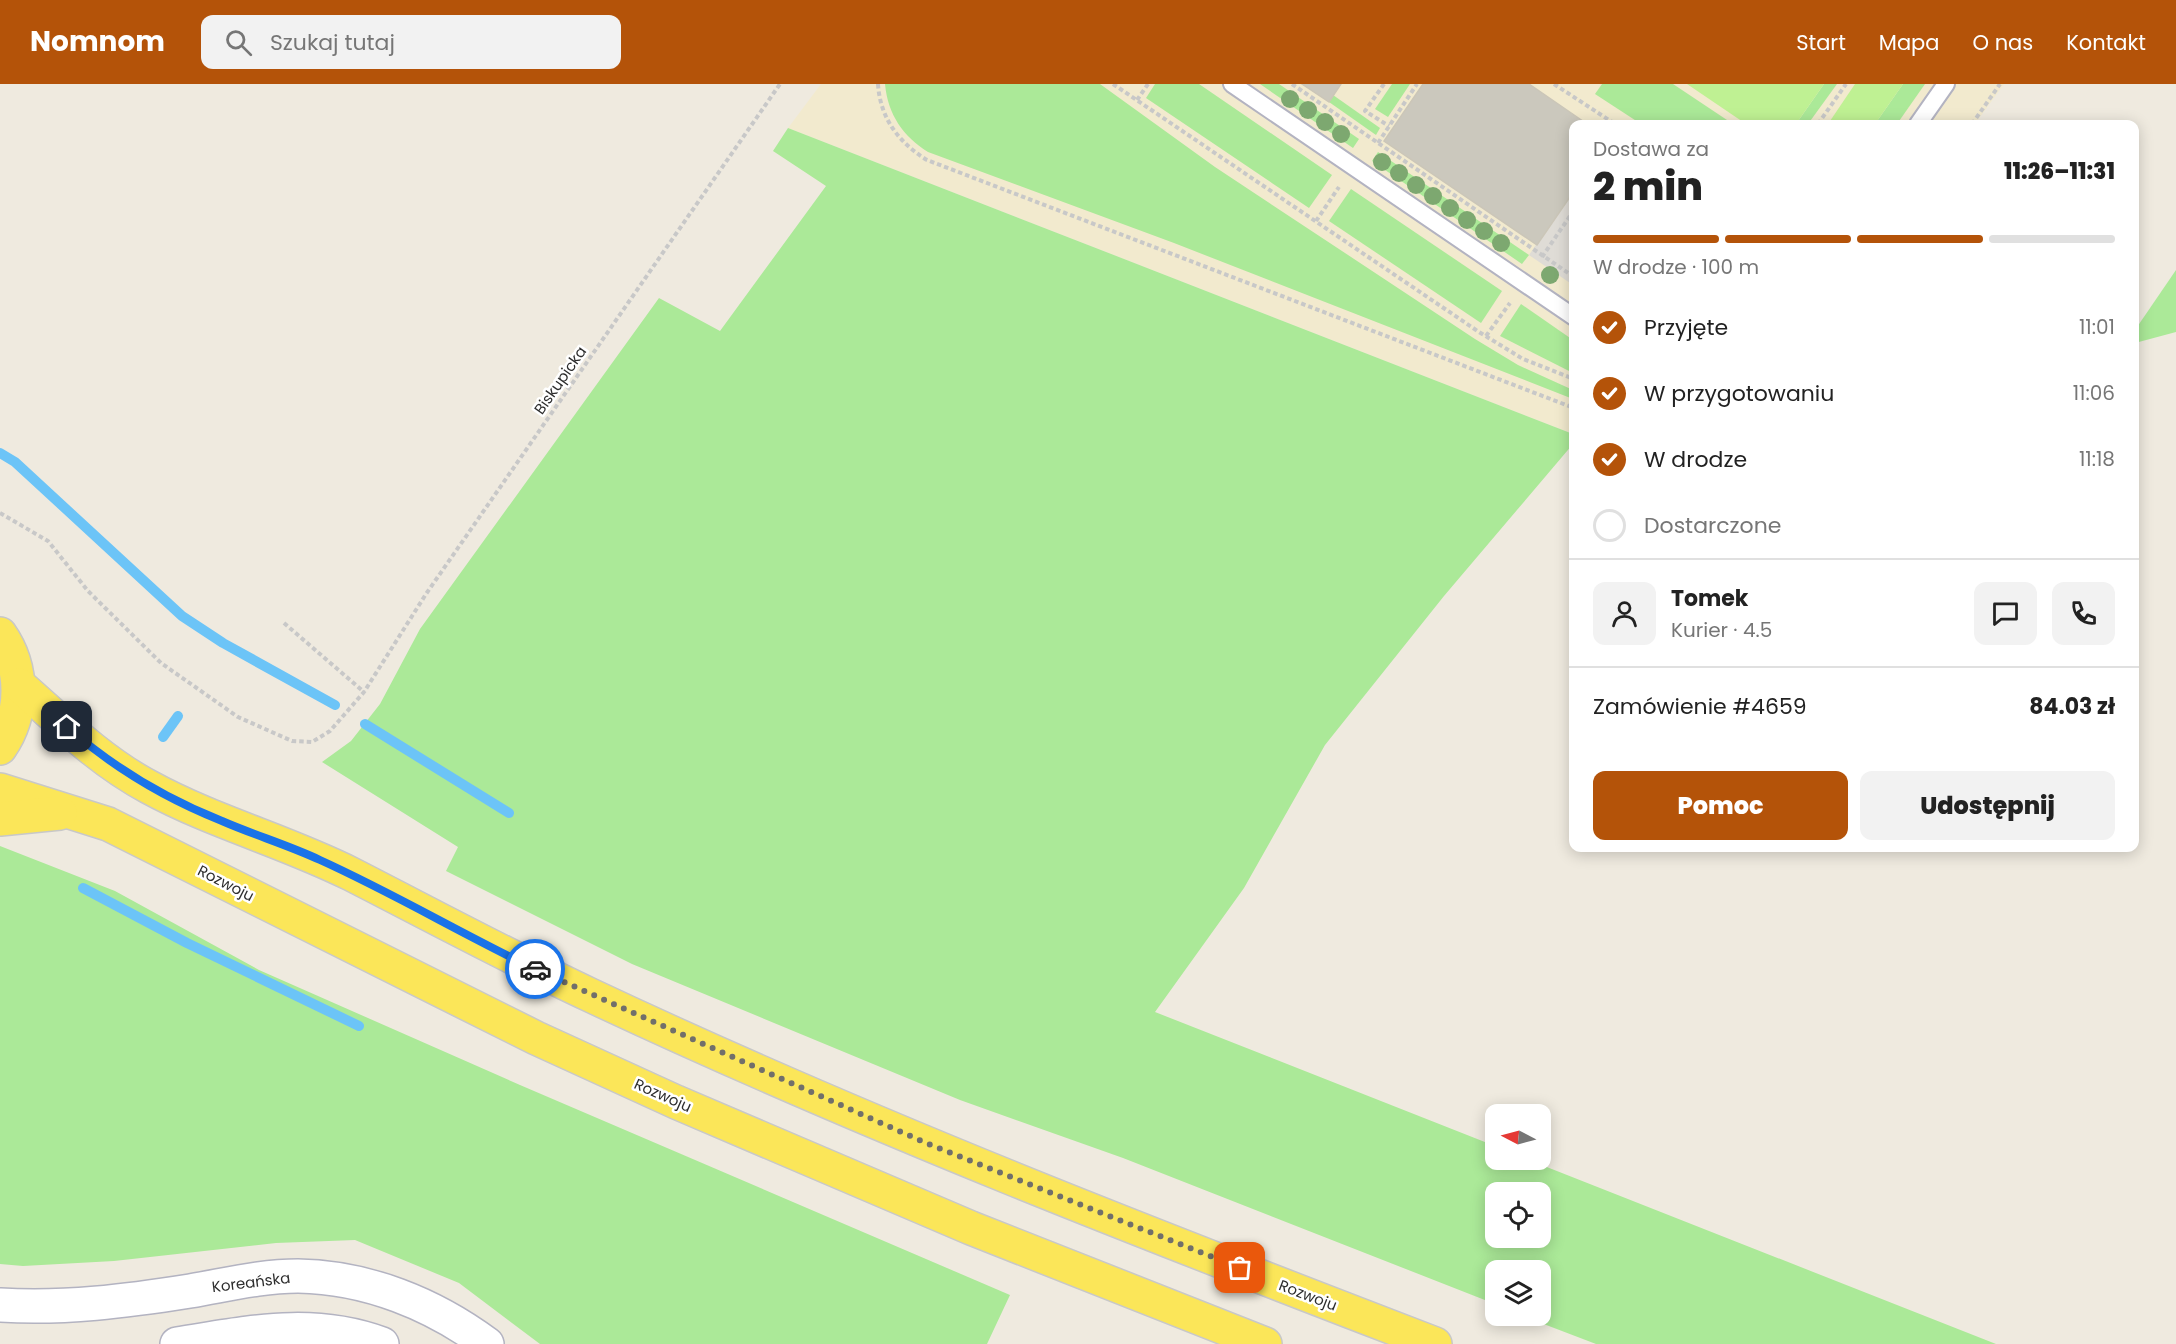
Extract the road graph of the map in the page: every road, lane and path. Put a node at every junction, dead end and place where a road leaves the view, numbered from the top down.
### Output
1 (780, 84) edge
2 (879, 84) edge
3 (1113, 84) edge
4 (1148, 84) edge
5 (1232, 84) edge
6 (1292, 84) edge
7 (1384, 84) edge
8 (1418, 84) edge
9 (1554, 84) edge
10 (1846, 84) edge
11 (1946, 84) edge
12 (2000, 84) edge
13 (1137, 100) junction
14 (1609, 120) edge
15 (1821, 120) edge
16 (1921, 120) edge
17 (1975, 120) edge
18 (1389, 126) junction
19 (1378, 143) junction
20 (1569, 275) edge
21 (1569, 314) edge
22 (1569, 377) edge
23 (1569, 406) edge
24 (0, 513) edge
25 (284, 623) dead end
26 (0, 634) edge
27 (19, 685) junction
28 (364, 692) junction
29 (0, 748) edge
30 (0, 790) edge
31 (77, 812) junction
32 (0, 819) edge
33 (0, 1305) edge
34 (177, 1344) edge
35 (382, 1344) edge
36 (488, 1344) edge
37 (1265, 1344) edge
38 (1435, 1344) edge

1 - 28 path, Biskupicka
2 - 23 path
3 - 13 path
4 - 13 path
5 - 21 lane
6 - 19 path
7 - 18 path
8 - 18 path
9 - 14 path
10 - 15 path
11 - 16 lane
12 - 17 path
13 - 22 path
18 - 19 path
19 - 20 path
24 - 28 path, Biskupicka
25 - 28 path
26 - 27 main road
27 - 29 main road
27 - 38 main road, Rozwoju
30 - 31 main road, Rozwoju
31 - 32 main road
31 - 37 main road, Rozwoju
33 - 36 street, Koreańska
34 - 35 street

